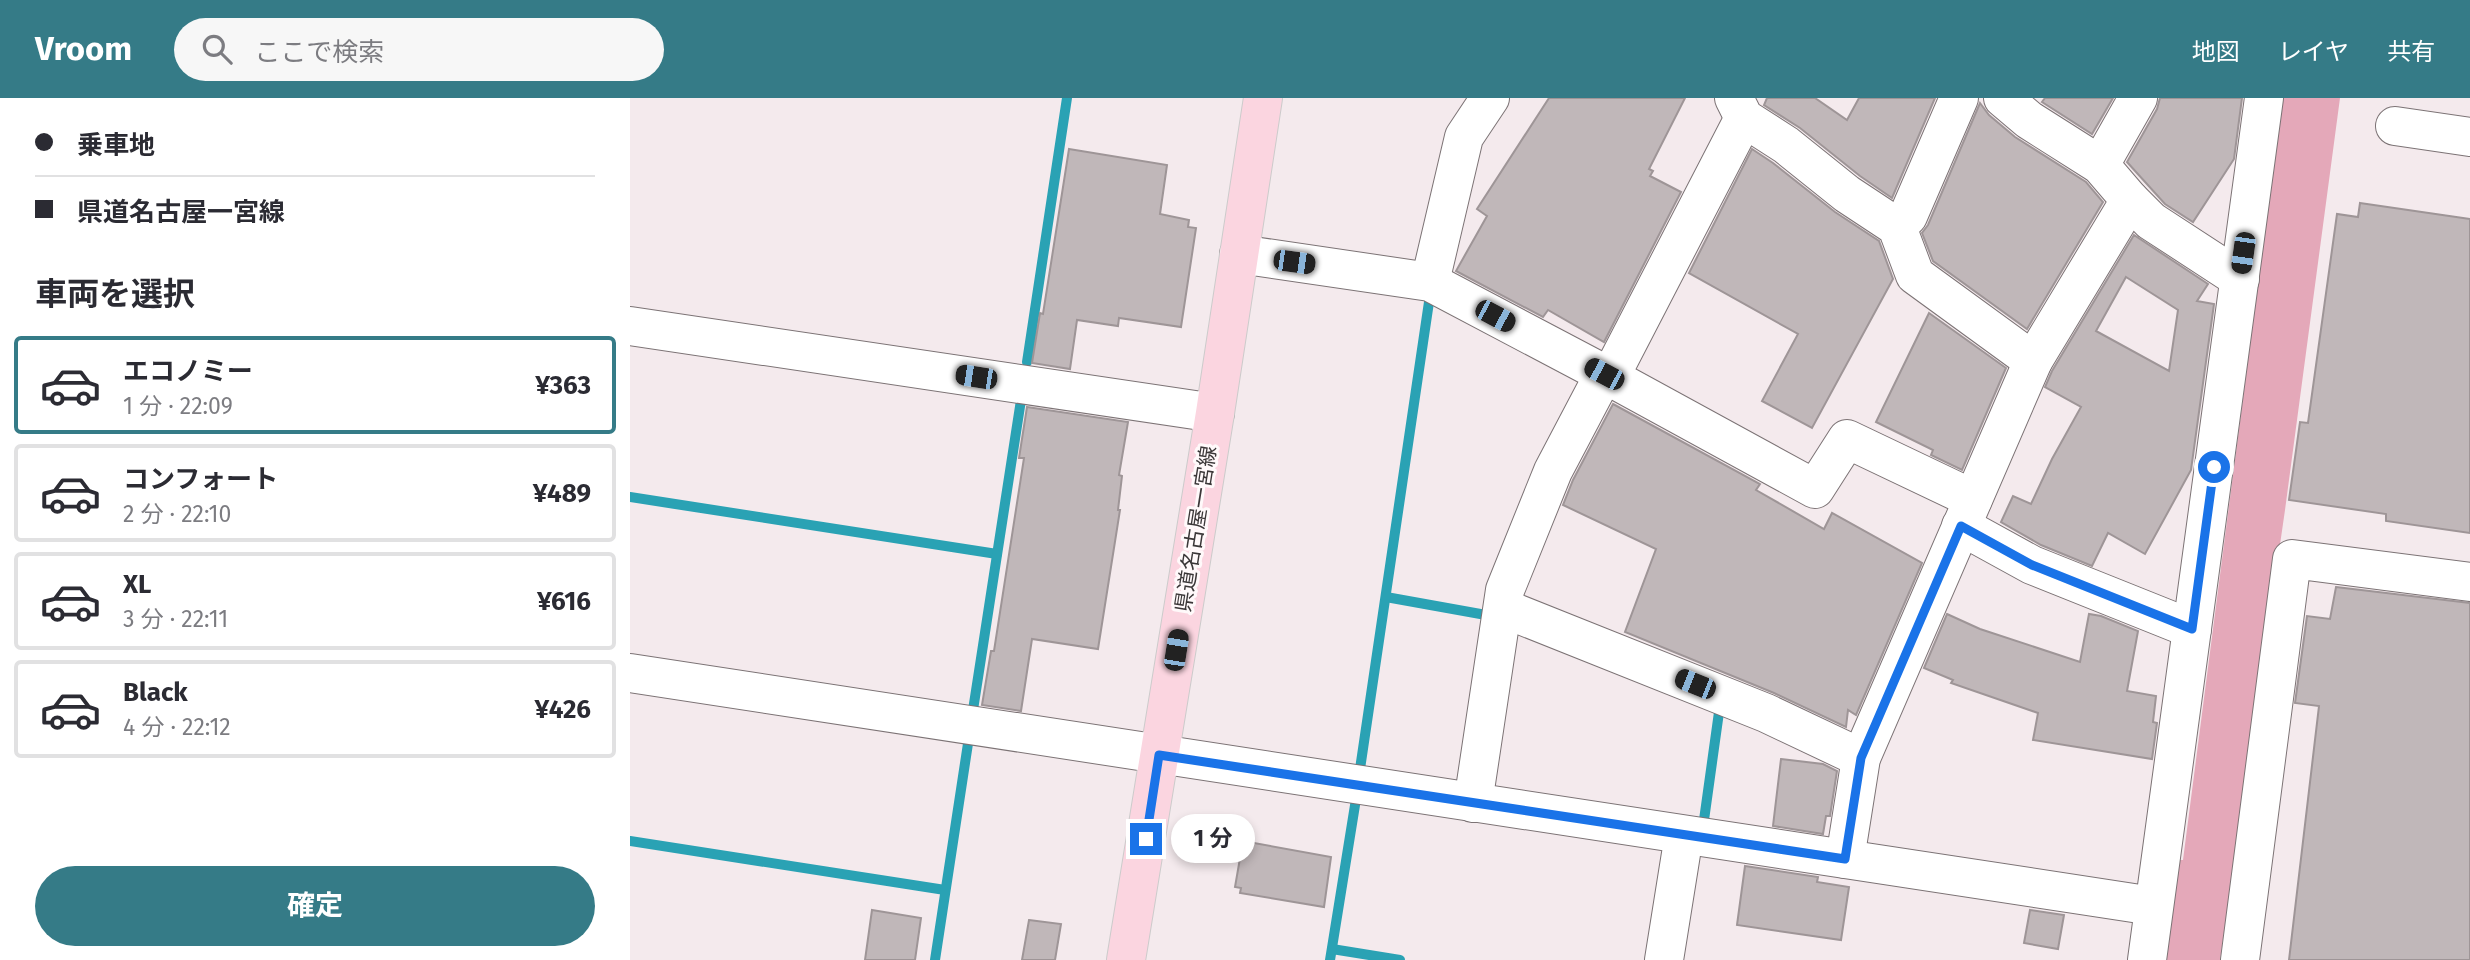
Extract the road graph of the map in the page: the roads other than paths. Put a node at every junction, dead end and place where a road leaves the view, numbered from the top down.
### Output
1 (1263, 98) edge
2 (1490, 98) edge
3 (1959, 98) edge
4 (2003, 98) edge
5 (2138, 98) edge
6 (2264, 98) edge
7 (1739, 108) edge
8 (2395, 126) dead end
9 (2470, 137) edge
10 (2100, 165) junction
11 (2130, 200) junction
12 (1897, 227) junction
13 (1239, 254) junction
14 (2239, 279) junction
15 (1430, 282) junction
16 (630, 326) edge
17 (2033, 360) junction
18 (1607, 375) junction
19 (1215, 412) junction
20 (1967, 513) junction
21 (2470, 582) edge
22 (1503, 608) junction
23 (2192, 629) junction
24 (630, 673) edge
25 (1159, 755) junction
26 (1861, 758) junction
27 (1473, 803) junction
28 (1684, 835) junction
29 (1845, 859) junction
30 (2153, 905) junction
31 (1126, 960) edge
32 (1664, 960) edge
33 (2147, 960) edge
34 (2240, 960) edge

1 - 13 main road, 県道名古屋一宮線
2 - 15 street
3 - 12 street
4 - 10 street
5 - 10 street
6 - 14 street
7 - 12 street
7 - 18 street
8 - 9 street
10 - 11 street
11 - 14 street
11 - 17 street
12 - 17 street
13 - 15 street
13 - 19 main road, 県道名古屋一宮線
14 - 23 street
15 - 18 street
16 - 19 street
17 - 20 street
18 - 20 street
18 - 22 street
19 - 25 main road, 県道名古屋一宮線
20 - 23 street
20 - 26 street
21 - 34 street
22 - 26 street
22 - 27 street
23 - 30 street
24 - 25 street
25 - 27 street
25 - 31 main road, 県道名古屋一宮線
26 - 29 street
27 - 28 street
28 - 29 street
28 - 32 street
29 - 30 street
30 - 33 street

